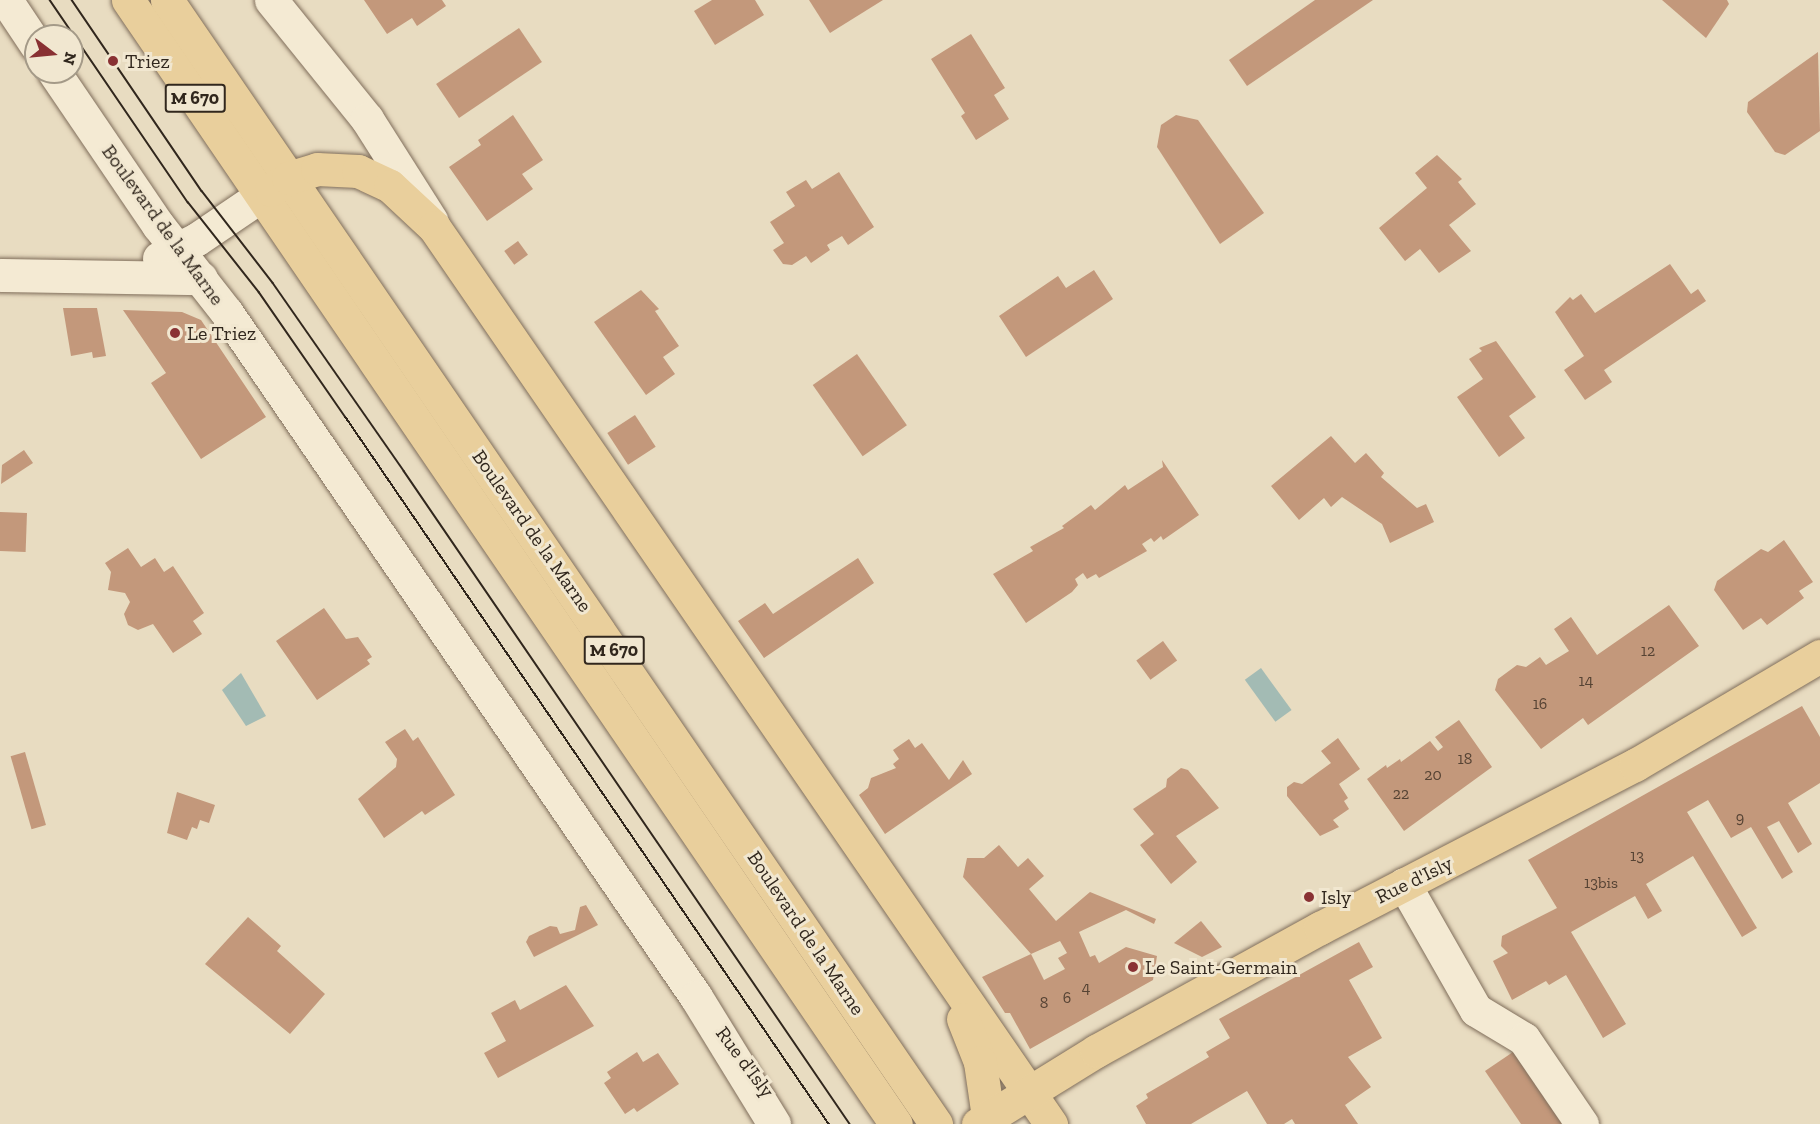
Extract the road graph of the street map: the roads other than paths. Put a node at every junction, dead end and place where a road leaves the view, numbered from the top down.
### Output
1 (6, 0) edge
2 (128, 0) edge
3 (167, 0) edge
4 (271, 0) edge
5 (24, 27) edge
6 (62, 84) edge
7 (275, 187) junction
8 (434, 227) junction
9 (178, 250) junction
10 (93, 274) junction
11 (0, 275) edge
12 (201, 278) junction
13 (1820, 656) edge
14 (1404, 884) junction
15 (915, 929) junction
16 (696, 997) junction
17 (1029, 1091) junction
18 (986, 1121) edge
19 (774, 1124) edge
20 (796, 1124) edge
21 (896, 1124) edge
22 (936, 1124) edge
23 (1050, 1124) edge
24 (1582, 1124) edge

1 - 5 street
2 - 7 main road, Boulevard de la Marne / M 670
3 - 7 main road, Boulevard de la Marne / M 670
4 - 8 street
6 - 9 street, Boulevard de la Marne
7 - 8 main road
7 - 9 street
7 - 12 street
7 - 21 main road, Boulevard de la Marne / M 670
7 - 22 main road, Boulevard de la Marne / M 670
8 - 15 main road
9 - 10 street
9 - 12 street, Boulevard de la Marne
10 - 11 street
10 - 12 street
12 - 16 street, Boulevard de la Marne
13 - 14 main road, Rue d'Isly
14 - 17 main road, Rue d'Isly
14 - 24 street
15 - 17 main road
15 - 18 main road
16 - 19 street, Boulevard de la Marne
16 - 20 street, Rue d'Isly
17 - 18 main road, Rue d'Isly
17 - 23 main road

